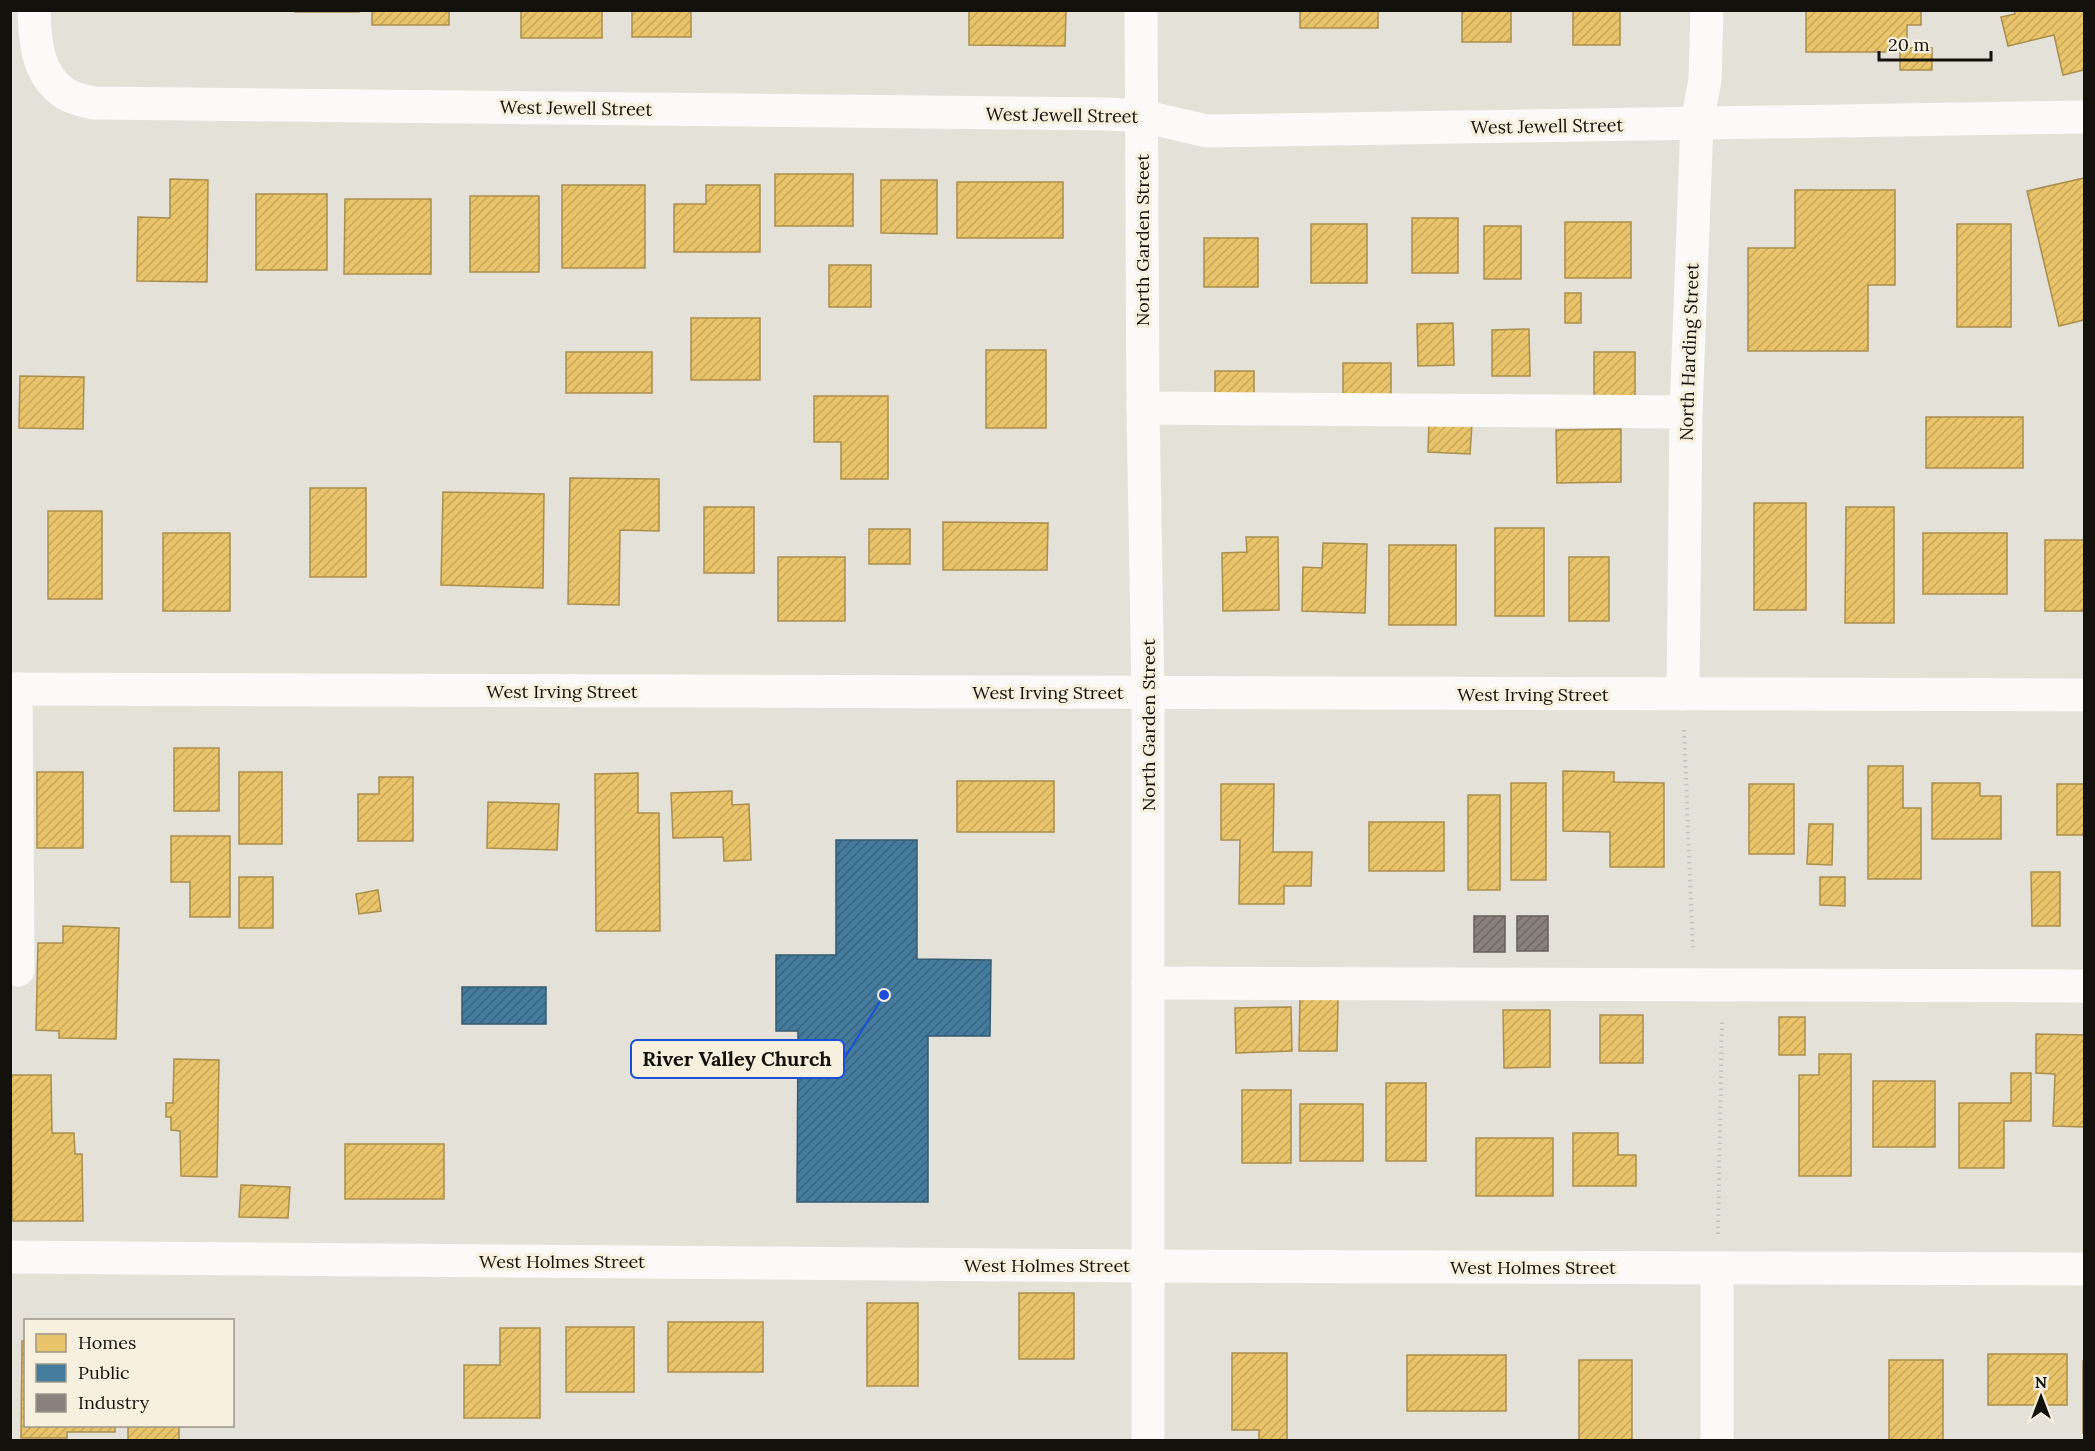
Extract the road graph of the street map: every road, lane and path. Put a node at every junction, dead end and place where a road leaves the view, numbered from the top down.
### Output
1 (34, 10) edge
2 (1141, 10) edge
3 (1707, 10) edge
4 (1142, 116) junction
5 (2085, 117) edge
6 (1697, 123) junction
7 (1143, 408) junction
8 (1686, 412) junction
9 (13, 689) edge
10 (1148, 693) junction
11 (1683, 694) junction
12 (2085, 695) edge
13 (1694, 952) dead end
14 (18, 970) dead end
15 (1148, 983) junction
16 (1723, 985) junction
17 (2085, 986) edge
18 (10, 1257) edge
19 (1148, 1266) junction
20 (1717, 1268) junction
21 (2085, 1269) edge
22 (1148, 1440) edge
23 (1717, 1440) edge

1 - 4 street, West Jewell Street
2 - 4 street, North Garden Street
3 - 6 street, North Harding Street
4 - 6 street, West Jewell Street
4 - 7 street, North Garden Street
5 - 6 street, West Jewell Street
6 - 8 street, North Harding Street
7 - 8 street
7 - 10 street, North Garden Street
8 - 11 street, North Harding Street
9 - 10 street, West Irving Street
9 - 14 street
10 - 11 street, West Irving Street
10 - 15 street, North Garden Street
11 - 12 street, West Irving Street
11 - 13 path
15 - 16 street
15 - 19 street, North Garden Street
16 - 17 street
16 - 20 path
18 - 19 street, West Holmes Street
19 - 20 street, West Holmes Street
19 - 22 street, North Garden Street
20 - 21 street, West Holmes Street
20 - 23 street

